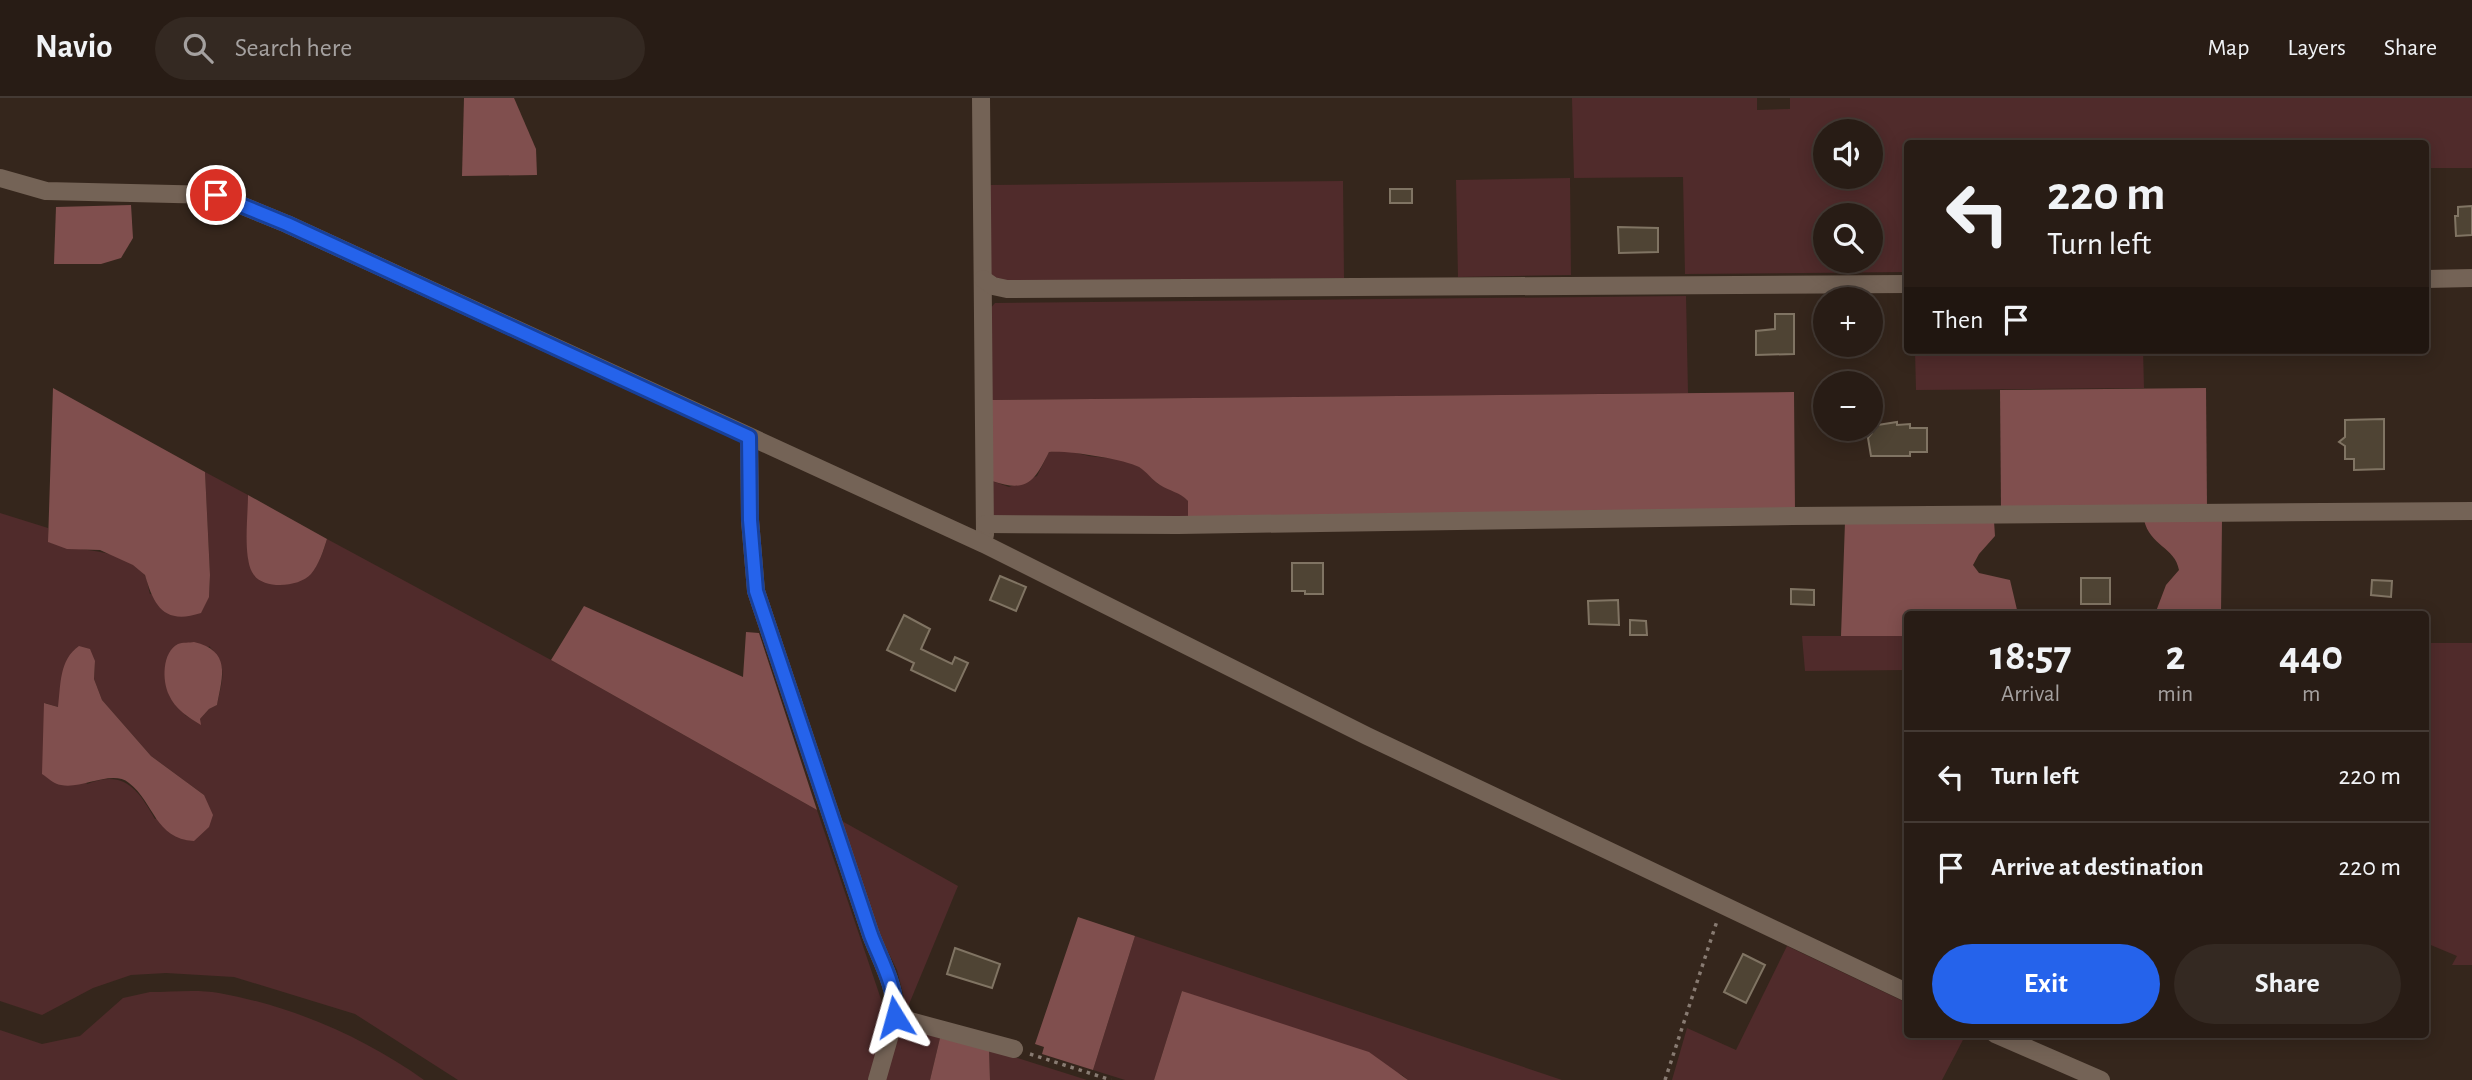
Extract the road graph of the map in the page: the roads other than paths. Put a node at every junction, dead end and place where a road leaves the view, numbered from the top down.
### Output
1 (981, 98) edge
2 (0, 178) edge
3 (2472, 278) edge
4 (983, 279) junction
5 (2429, 279) edge
6 (1904, 284) edge
7 (749, 437) junction
8 (2472, 511) edge
9 (985, 524) junction
10 (984, 544) junction
11 (1904, 991) edge
12 (895, 1017) junction
13 (2004, 1038) edge
14 (1014, 1049) road end
15 (877, 1080) edge
16 (2101, 1080) edge

1 - 4 street
2 - 7 street
3 - 5 street
4 - 6 street
4 - 9 street
7 - 10 street
7 - 12 street
8 - 9 street
9 - 10 street
10 - 11 street
12 - 14 street
12 - 15 street
13 - 16 street

